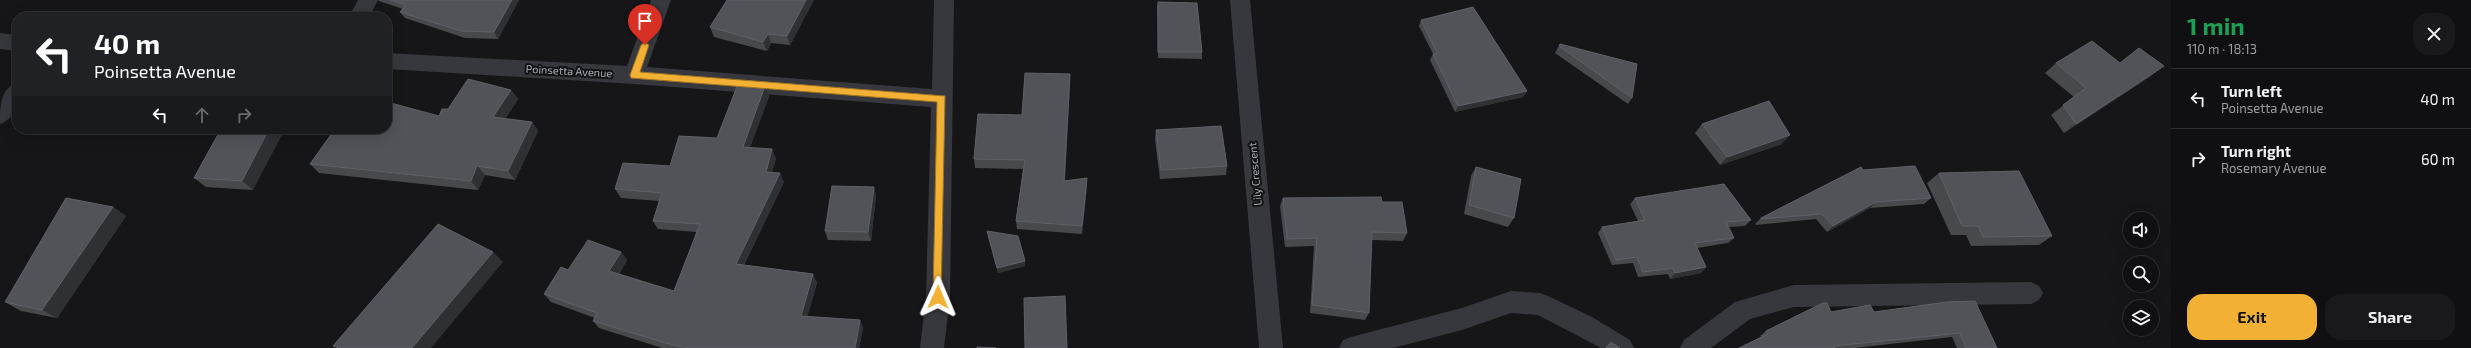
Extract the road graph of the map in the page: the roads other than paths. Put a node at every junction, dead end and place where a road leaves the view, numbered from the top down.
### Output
1 (368, 0) edge
2 (661, 0) edge
3 (944, 0) edge
4 (1240, 0) edge
5 (362, 12) edge
6 (0, 41) edge
7 (12, 42) edge
8 (392, 61) edge
9 (634, 75) junction
10 (12, 98) edge
11 (942, 99) junction
12 (0, 115) edge
13 (2031, 293) dead end
14 (932, 348) edge
15 (1271, 348) edge
16 (1351, 348) edge
17 (1622, 348) edge
18 (1692, 348) edge

1 - 5 street
2 - 9 street
3 - 11 street
4 - 15 street, Lily Crescent
6 - 7 street
8 - 9 street, Poinsetta Avenue
9 - 11 street, Poinsetta Avenue
10 - 12 street
11 - 14 street
13 - 18 street
16 - 17 street

